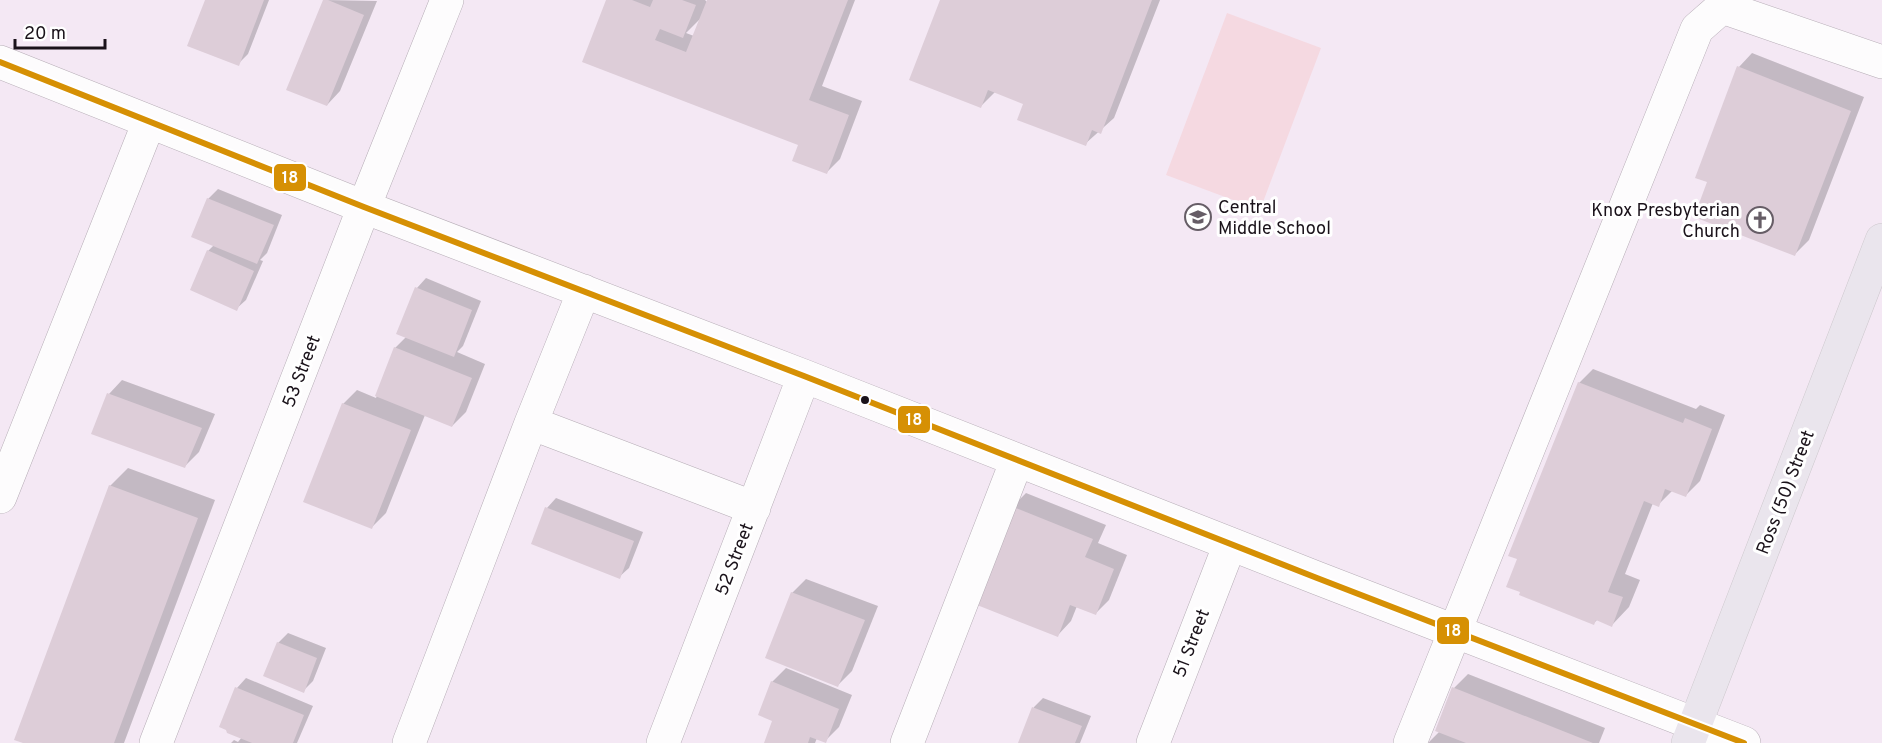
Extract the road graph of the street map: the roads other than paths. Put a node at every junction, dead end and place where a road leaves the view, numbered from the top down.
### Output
1 (447, 0) edge
2 (0, 62) edge
3 (1882, 62) edge
4 (149, 122) junction
5 (364, 207) junction
6 (1882, 240) edge
7 (584, 291) junction
8 (804, 376) junction
9 (531, 423) junction
10 (1017, 460) junction
11 (0, 497) edge
12 (754, 508) junction
13 (1230, 544) junction
14 (1454, 631) junction
15 (1692, 734) edge
16 (156, 743) edge
17 (409, 743) edge
18 (663, 743) edge
19 (907, 743) edge
20 (1153, 743) edge
21 (1410, 743) edge
22 (1744, 743) edge

1 - 5 street, 53 Street
2 - 4 street
3 - 14 street
4 - 5 street
4 - 11 street
5 - 7 street
5 - 16 street, 53 Street
6 - 15 main road, Ross (50) Street
7 - 8 street
7 - 9 street
8 - 10 street
8 - 12 street, 52 Street
9 - 12 street
9 - 17 street
10 - 13 street
10 - 19 street
12 - 18 street, 52 Street
13 - 14 street
13 - 20 street, 51 Street
14 - 15 street
14 - 21 street
15 - 22 street

